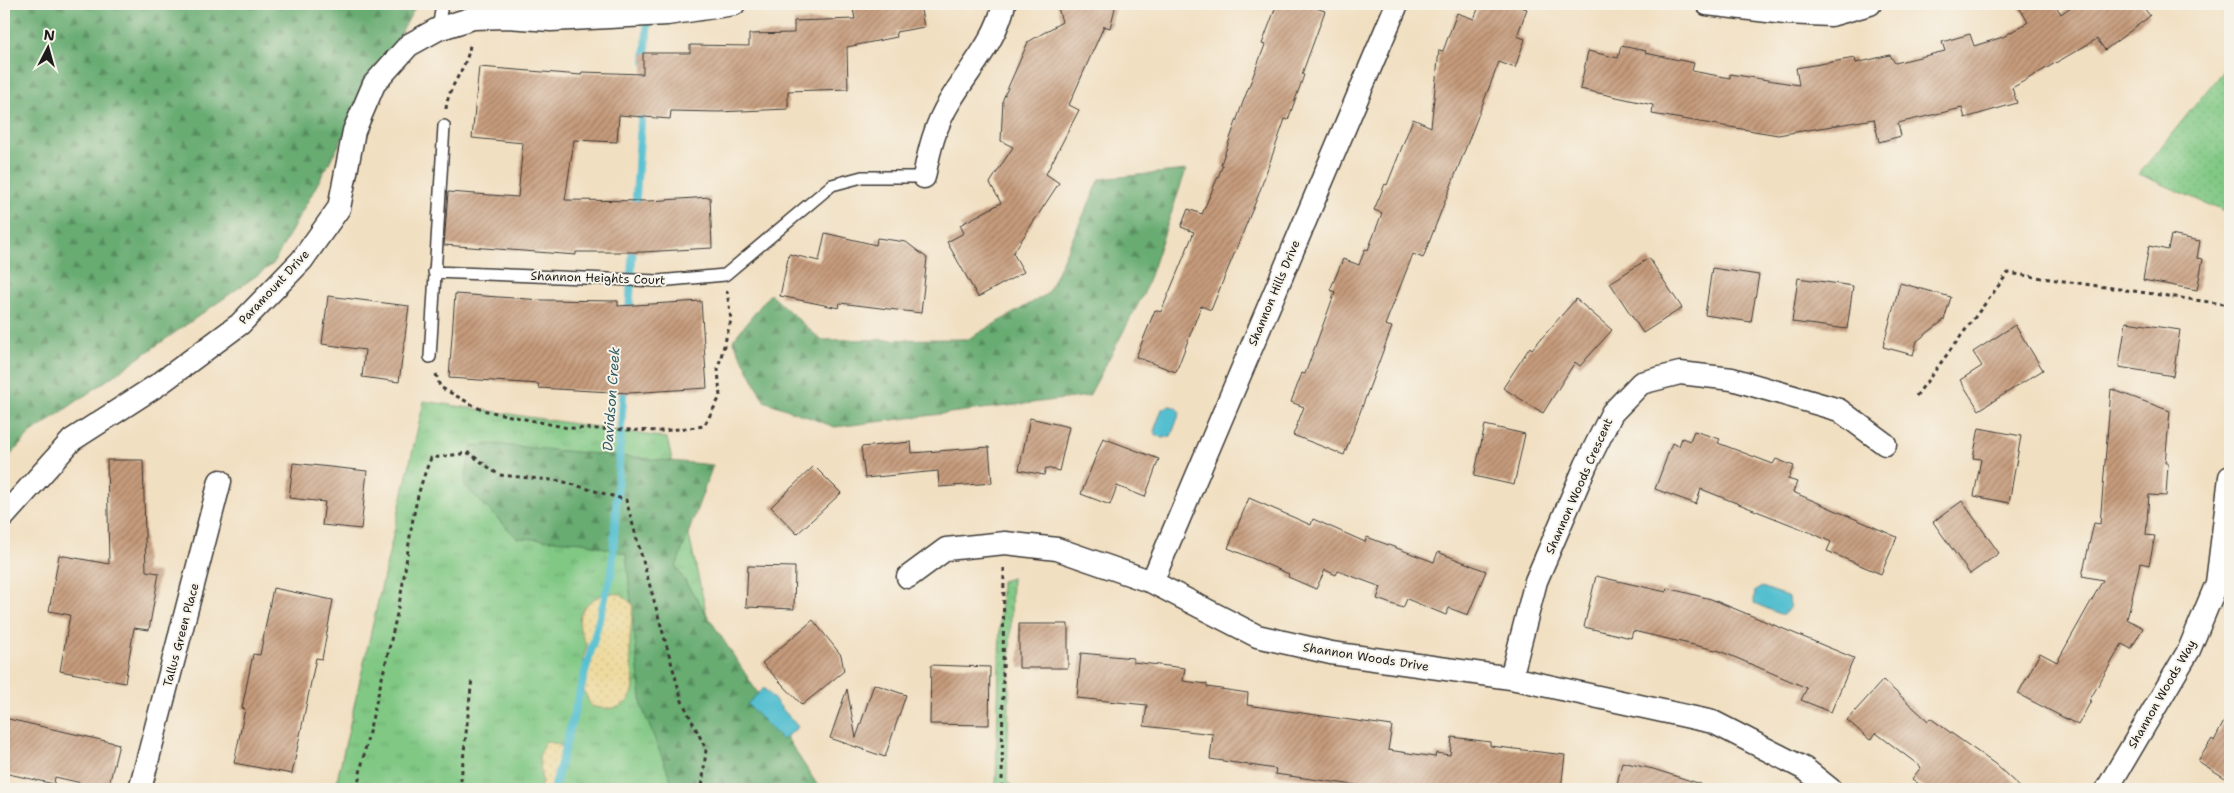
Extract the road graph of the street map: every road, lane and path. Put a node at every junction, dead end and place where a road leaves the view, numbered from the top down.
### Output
1 (442, 4) edge
2 (734, 4) edge
3 (1004, 4) edge
4 (1397, 4) edge
5 (1707, 4) edge
6 (1870, 4) edge
7 (438, 29) junction
8 (470, 42) dead end
9 (447, 98) dead end
10 (444, 126) dead end
11 (924, 178) joint
12 (434, 272) junction
13 (725, 275) junction
14 (2230, 305) edge
15 (430, 357) joint
16 (1916, 396) dead end
17 (1885, 444) dead end
18 (2230, 478) edge
19 (220, 481) dead end
20 (4, 516) edge
21 (1004, 568) dead end
22 (908, 577) dead end
23 (1152, 582) junction
24 (472, 678) dead end
25 (1512, 678) junction
26 (140, 789) edge
27 (357, 789) edge
28 (460, 789) edge
29 (702, 789) edge
30 (1005, 789) edge
31 (1830, 789) edge
32 (2107, 789) edge

1 - 7 lane
2 - 7 street, Paramount Drive
3 - 11 street
4 - 23 street, Shannon Hills Drive
5 - 6 street
7 - 20 street, Paramount Drive
8 - 9 path
10 - 12 lane
11 - 13 lane
12 - 13 lane, Shannon Heights Court
12 - 15 lane
13 - 15 path
14 - 16 path
17 - 25 street, Shannon Woods Crescent
18 - 32 street, Shannon Woods Way
19 - 26 street, Tallus Green Place
21 - 30 path
22 - 23 street, Shannon Woods Drive
23 - 25 street, Shannon Woods Drive
24 - 28 path
25 - 31 street, Shannon Woods Drive
27 - 29 path

